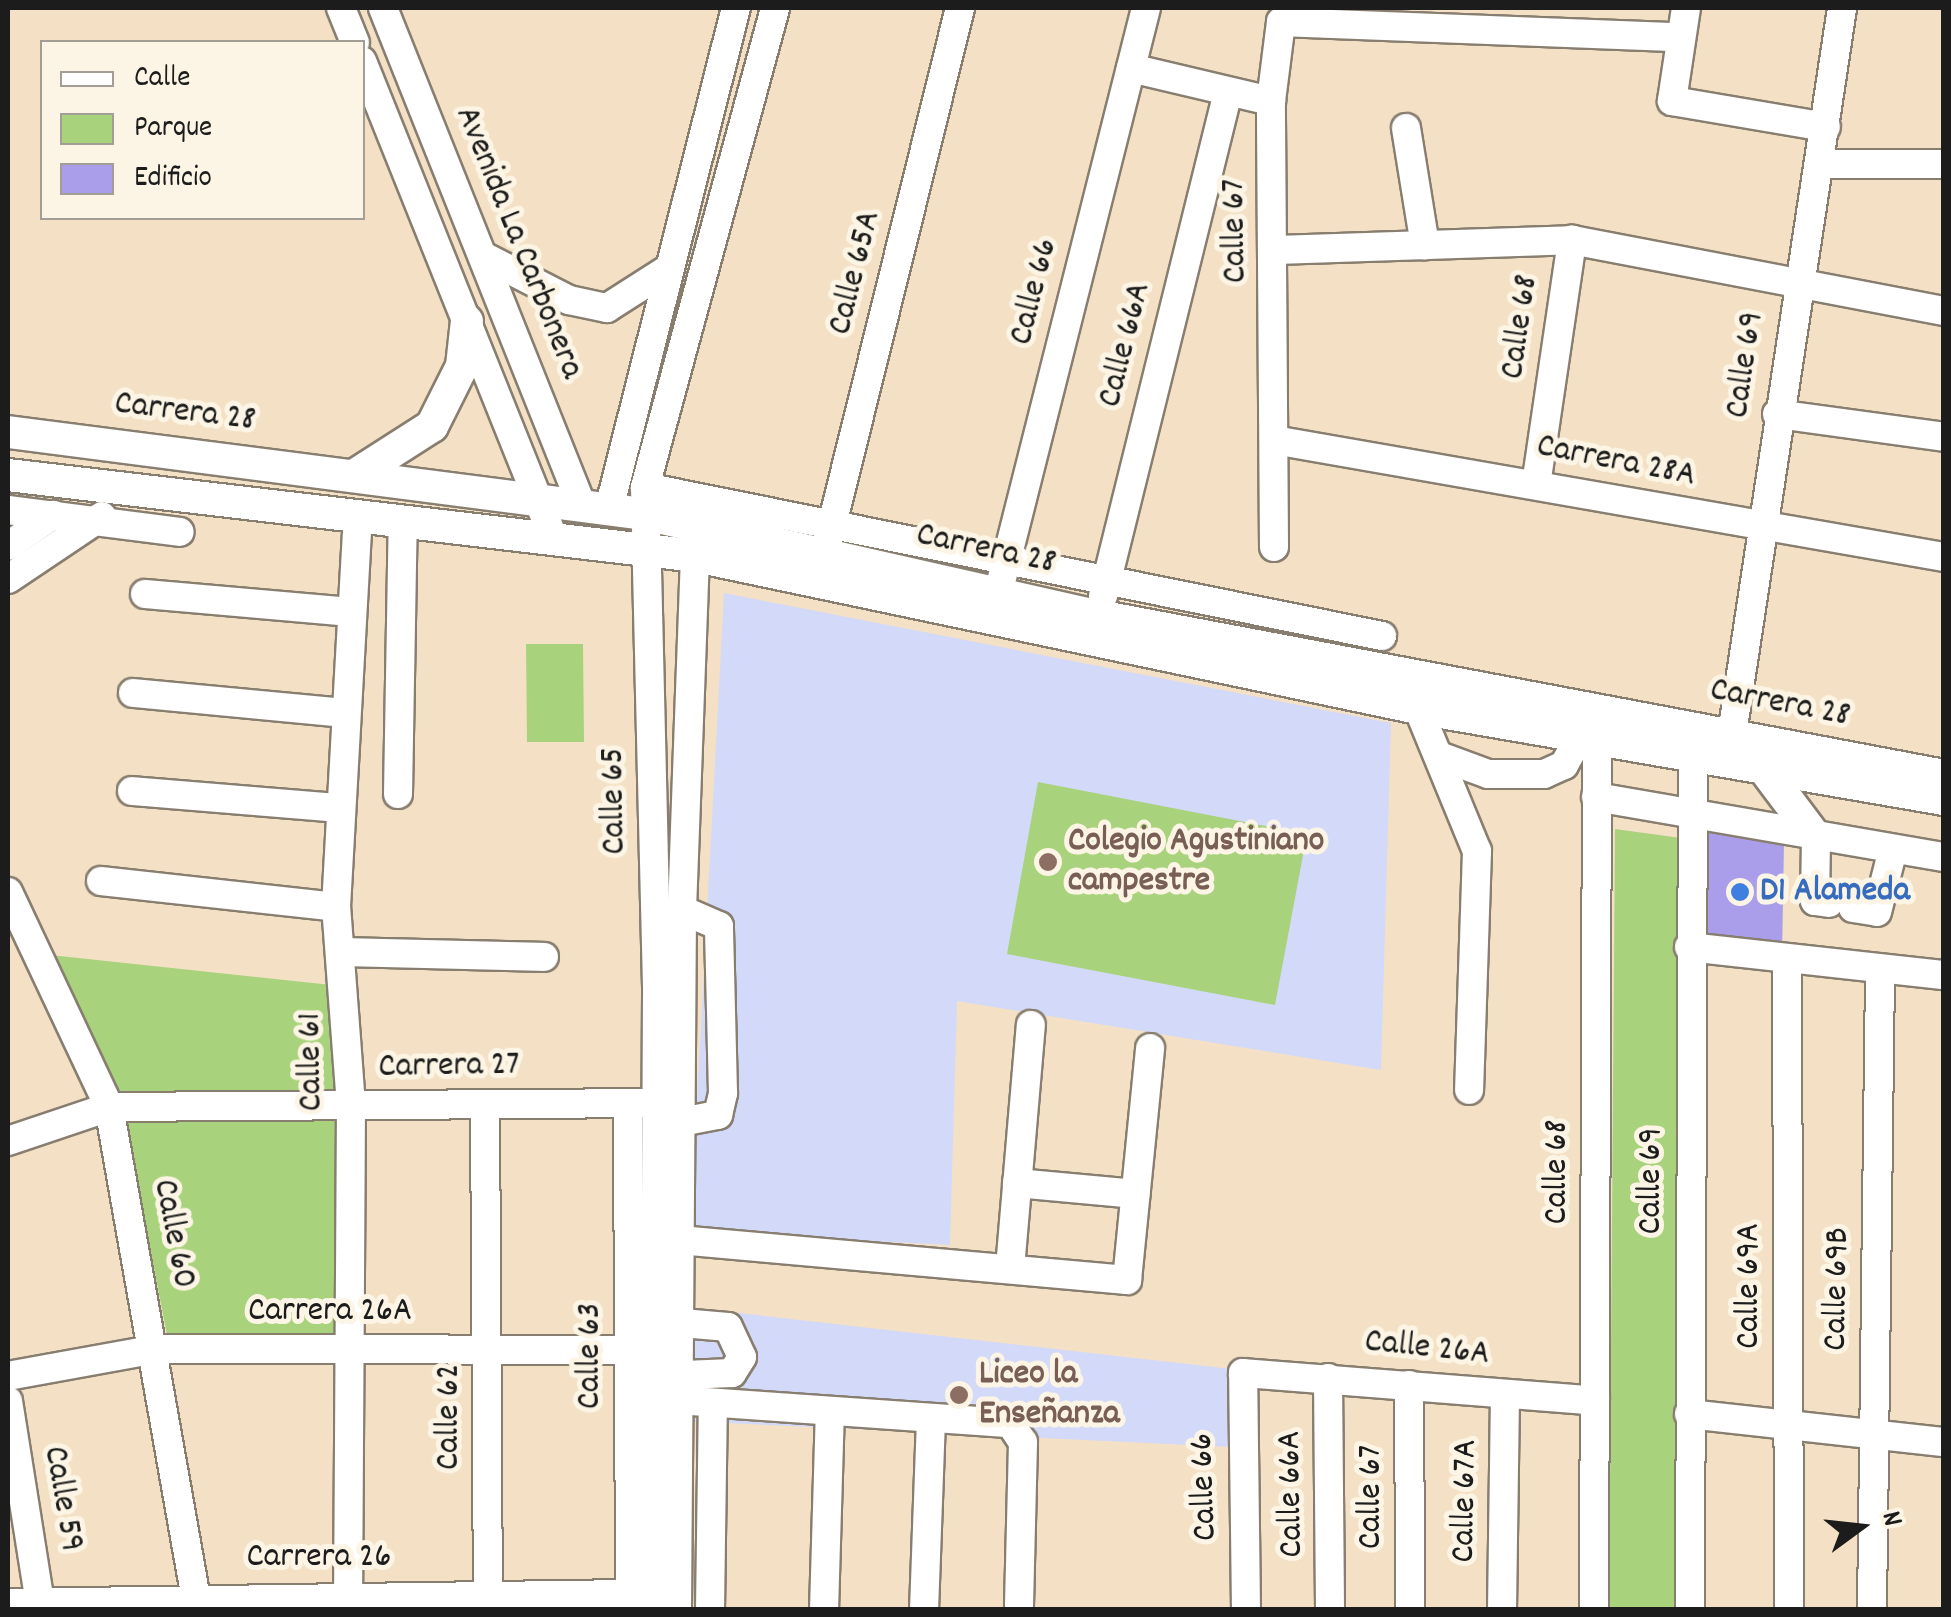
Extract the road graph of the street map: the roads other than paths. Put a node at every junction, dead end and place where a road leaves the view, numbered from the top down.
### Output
1 (341, 8) edge
2 (382, 8) edge
3 (736, 8) edge
4 (775, 8) edge
5 (960, 8) edge
6 (1146, 8) edge
7 (1686, 8) edge
8 (1842, 8) edge
9 (1331, 15) edge
10 (1509, 20) edge
11 (1677, 37) junction
12 (354, 40) edge
13 (365, 68) edge
14 (1131, 68) junction
15 (1228, 92) junction
16 (1271, 101) junction
17 (1826, 126) junction
18 (1406, 128) dead end
19 (1820, 164) junction
20 (1944, 164) edge
21 (1572, 240) junction
22 (1425, 245) junction
23 (1274, 250) junction
24 (483, 256) junction
25 (669, 268) junction
26 (1796, 286) junction
27 (1944, 311) edge
28 (467, 321) junction
29 (1777, 414) junction
30 (8, 432) edge
31 (1944, 437) edge
32 (1274, 440) junction
33 (357, 474) junction
34 (8, 475) edge
35 (1536, 485) junction
36 (140, 492) junction
37 (539, 501) junction
38 (645, 501) junction
39 (596, 508) junction
40 (8, 510) edge
41 (314, 512) junction
42 (53, 516) junction
43 (358, 516) junction
44 (96, 520) junction
45 (402, 520) junction
46 (1761, 527) junction
47 (180, 532) dead end
48 (553, 537) junction
49 (696, 540) junction
50 (828, 542) junction
51 (8, 546) edge
52 (1274, 547) dead end
53 (646, 549) junction
54 (355, 552) junction
55 (1944, 557) edge
56 (1006, 562) junction
57 (8, 579) edge
58 (1106, 581) junction
59 (145, 594) dead end
60 (998, 595) junction
61 (351, 612) junction
62 (1098, 616) junction
63 (1382, 636) dead end
64 (133, 693) dead end
65 (1418, 708) junction
66 (344, 712) junction
67 (1590, 734) junction
68 (1732, 734) junction
69 (1692, 754) junction
70 (1439, 756) junction
71 (1762, 766) junction
72 (1944, 776) edge
73 (132, 791) dead end
74 (398, 794) dead end
75 (1596, 797) junction
76 (1944, 799) edge
77 (338, 808) junction
78 (1688, 820) junction
79 (1816, 838) junction
80 (1893, 849) junction
81 (1944, 857) edge
82 (101, 882) dead end
83 (8, 892) edge
84 (336, 907) junction
85 (682, 910) junction
86 (1689, 947) junction
87 (544, 957) dead end
88 (346, 960) junction
89 (1787, 963) junction
90 (1880, 970) junction
91 (1944, 975) edge
92 (1031, 1024) dead end
93 (1150, 1048) dead end
94 (1469, 1090) dead end
95 (628, 1103) junction
96 (656, 1103) junction
97 (485, 1104) junction
98 (350, 1105) junction
99 (109, 1107) junction
100 (681, 1122) junction
101 (8, 1141) edge
102 (1017, 1183) junction
103 (1135, 1194) junction
104 (679, 1240) junction
105 (1010, 1268) junction
106 (666, 1321) junction
107 (157, 1349) junction
108 (352, 1349) junction
109 (487, 1350) junction
110 (658, 1370) junction
111 (1252, 1371) joint
112 (8, 1376) edge
113 (1328, 1378) junction
114 (1409, 1385) junction
115 (1506, 1394) junction
116 (1595, 1401) junction
117 (8, 1402) edge
118 (713, 1404) junction
119 (830, 1413) junction
120 (1690, 1414) junction
121 (931, 1418) junction
122 (1788, 1425) junction
123 (1874, 1434) junction
124 (1944, 1442) edge
125 (8, 1602) edge
126 (348, 1602) edge
127 (488, 1602) edge
128 (199, 1603) edge
129 (638, 1604) edge
130 (41, 1605) edge
131 (676, 1610) edge
132 (710, 1610) edge
133 (824, 1610) edge
134 (924, 1610) edge
135 (1019, 1610) edge
136 (1246, 1610) edge
137 (1330, 1610) edge
138 (1410, 1610) edge
139 (1502, 1610) edge
140 (1594, 1610) edge
141 (1690, 1610) edge
142 (1789, 1610) edge
143 (1872, 1610) edge

1 - 12 street
2 - 24 street, Avenida La Carbonera
3 - 25 street
4 - 38 street, Calle 65
5 - 50 street, Calle 65A
6 - 14 street, Calle 66
7 - 11 street
8 - 17 street, Calle 69
9 - 10 street
9 - 16 street, Calle 67
10 - 11 street
11 - 17 street
13 - 28 street
14 - 15 street
14 - 56 street, Calle 66
15 - 16 street
15 - 58 street, Calle 66A
16 - 23 street, Calle 67
17 - 19 street, Calle 69
18 - 22 street
19 - 20 street
19 - 26 street, Calle 69
21 - 22 street
21 - 26 street
21 - 35 street, Calle 68
22 - 23 street
23 - 32 street, Calle 67
24 - 25 street
24 - 39 street, Avenida La Carbonera
25 - 39 street
26 - 27 street
26 - 29 street, Calle 69
28 - 33 main road
28 - 37 street
29 - 31 street
29 - 46 street, Calle 69
30 - 33 main road, Carrera 28
32 - 35 street, Carrera 28A
32 - 52 street, Calle 67
33 - 37 main road, Carrera 28
34 - 36 main road, Carrera 28
35 - 46 street, Carrera 28A
36 - 41 main road, Carrera 28
36 - 44 street
37 - 39 main road, Carrera 28
37 - 48 street
38 - 39 main road, Carrera 28
38 - 49 main road, Carrera 28
38 - 50 street
38 - 53 street, Calle 65
40 - 42 street
41 - 43 main road, Carrera 28
41 - 54 street
42 - 44 street
42 - 51 street
43 - 45 main road, Carrera 28
43 - 54 street, Calle 61
44 - 47 street
44 - 57 street
45 - 48 main road, Carrera 28
45 - 74 street
46 - 55 street, Carrera 28A
46 - 68 street, Calle 69
48 - 53 main road, Carrera 28
49 - 50 main road, Carrera 28
49 - 53 main road, Carrera 28
49 - 65 main road, Carrera 28
49 - 85 street, Calle 65
50 - 56 street
50 - 60 main road, Carrera 28
53 - 96 street, Calle 65
54 - 61 street, Calle 61
56 - 58 street
56 - 60 street, Calle 66
58 - 62 street, Calle 66A
58 - 63 street
59 - 61 street
60 - 62 main road, Carrera 28
61 - 66 street, Calle 61
62 - 68 main road, Carrera 28
64 - 66 street
65 - 67 main road, Carrera 28
65 - 70 street
66 - 77 street, Calle 61
67 - 69 main road, Carrera 28
67 - 70 street
67 - 75 street, Calle 68
68 - 72 main road, Carrera 28
69 - 71 main road, Carrera 28
69 - 78 street, Calle 69
70 - 94 street
71 - 76 main road, Carrera 28
71 - 79 main road
73 - 77 street
75 - 78 street
75 - 116 street, Calle 68
77 - 84 street, Calle 61
78 - 79 street
78 - 86 street, Calle 69
79 - 80 street
79 - 80 street
80 - 81 street
82 - 84 street
83 - 99 street, Calle 60
84 - 88 street, Calle 61
85 - 100 street, Calle 65
85 - 100 street
86 - 89 street
86 - 120 street, Calle 69
87 - 88 street
88 - 98 street, Calle 61
89 - 90 street
89 - 122 street, Calle 69A
90 - 91 street
90 - 123 street, Calle 69B
92 - 102 street
93 - 103 street
95 - 96 street, Carrera 27
95 - 97 street, Carrera 27
95 - 110 street, Calle 63
96 - 106 street, Calle 65
97 - 98 street, Carrera 27
97 - 109 street, Calle 62
98 - 99 street, Carrera 27
98 - 108 street, Calle 61
99 - 101 street, Carrera 27
99 - 107 street, Calle 60
100 - 104 street, Calle 65
102 - 103 street
102 - 105 street
103 - 105 street
104 - 105 street
104 - 106 street, Calle 65
106 - 110 street, Calle 65
106 - 110 street
107 - 108 street, Carrera 26A
107 - 112 street, Carrera 26A
107 - 128 street, Calle 60
108 - 109 street, Carrera 26A
108 - 126 street, Calle 61
109 - 110 street, Carrera 26A
109 - 127 street, Calle 62
110 - 118 street
110 - 129 street, Calle 65
110 - 131 street, Calle 65
111 - 113 street, Calle 26A
111 - 136 street, Calle 66
113 - 114 street, Calle 26A
113 - 137 street, Calle 66A
114 - 115 street, Calle 26A
114 - 138 street, Calle 67
115 - 116 street, Calle 26A
115 - 139 street, Calle 67A
116 - 140 street, Calle 68
117 - 130 street, Calle 59
118 - 119 street
118 - 132 street
119 - 121 street
119 - 133 street
120 - 122 street
120 - 141 street, Calle 69
121 - 134 street
121 - 135 street
122 - 123 street
122 - 142 street, Calle 69A
123 - 124 street
123 - 143 street, Calle 69B
125 - 130 street, Carrera 26
126 - 127 street, Carrera 26
126 - 128 street, Carrera 26
127 - 129 street, Carrera 26
128 - 130 street, Carrera 26

